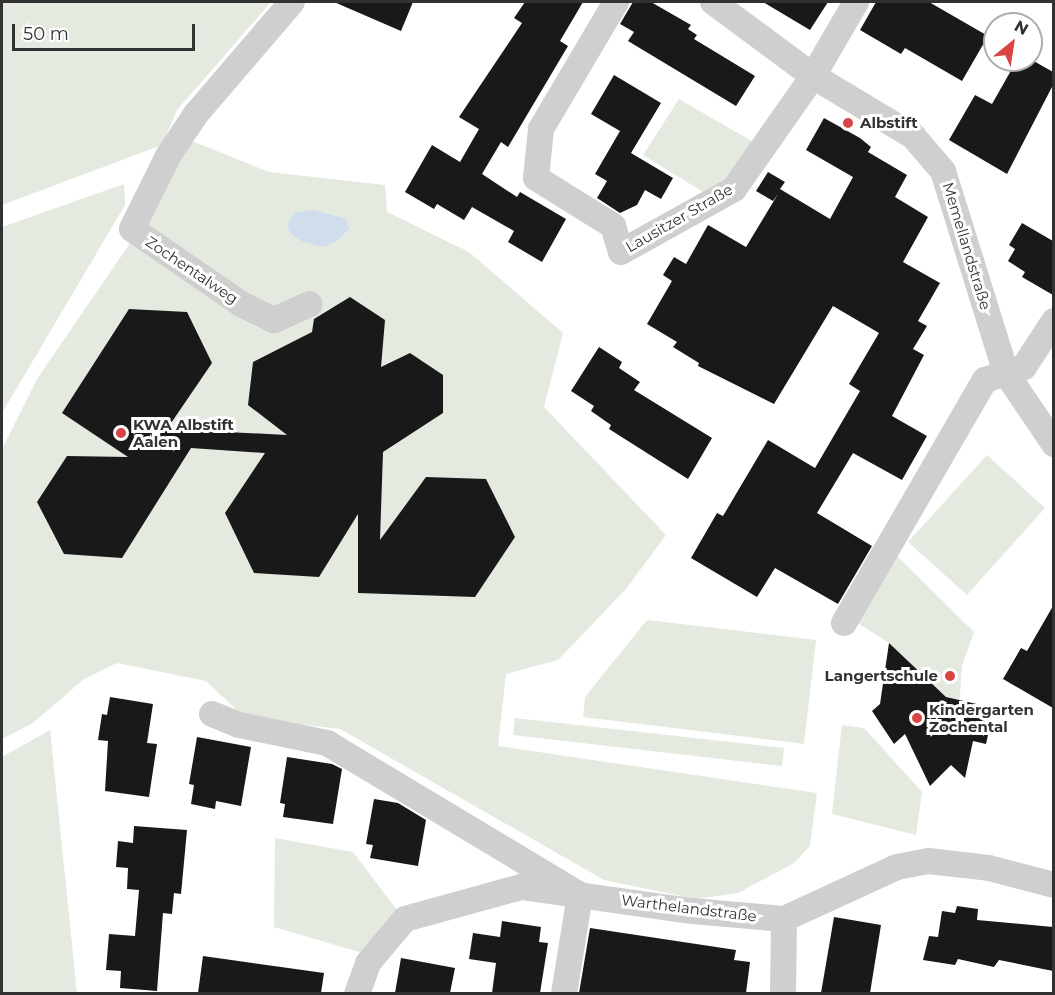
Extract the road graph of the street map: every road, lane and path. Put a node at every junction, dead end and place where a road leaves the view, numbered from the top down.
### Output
1 (292, 2) edge
2 (616, 2) edge
3 (713, 2) edge
4 (856, 2) edge
5 (813, 76) junction
6 (310, 304) dead end
7 (1053, 321) edge
8 (1006, 374) junction
9 (1053, 444) edge
10 (844, 624) dead end
11 (212, 714) dead end
12 (1053, 885) edge
13 (580, 895) junction
14 (784, 919) junction
15 (357, 993) edge
16 (564, 993) edge
17 (783, 993) edge

1 - 6 street, Zochentalweg
2 - 5 street, Lausitzer Straße
3 - 5 street, Memellandstraße
4 - 5 street
5 - 8 street, Memellandstraße
7 - 8 street
8 - 9 street, Memellandstraße
8 - 10 street
11 - 13 street
12 - 14 street, Warthelandstraße
13 - 14 street, Warthelandstraße
13 - 15 street, Warthelandstraße
13 - 16 street
14 - 17 street

